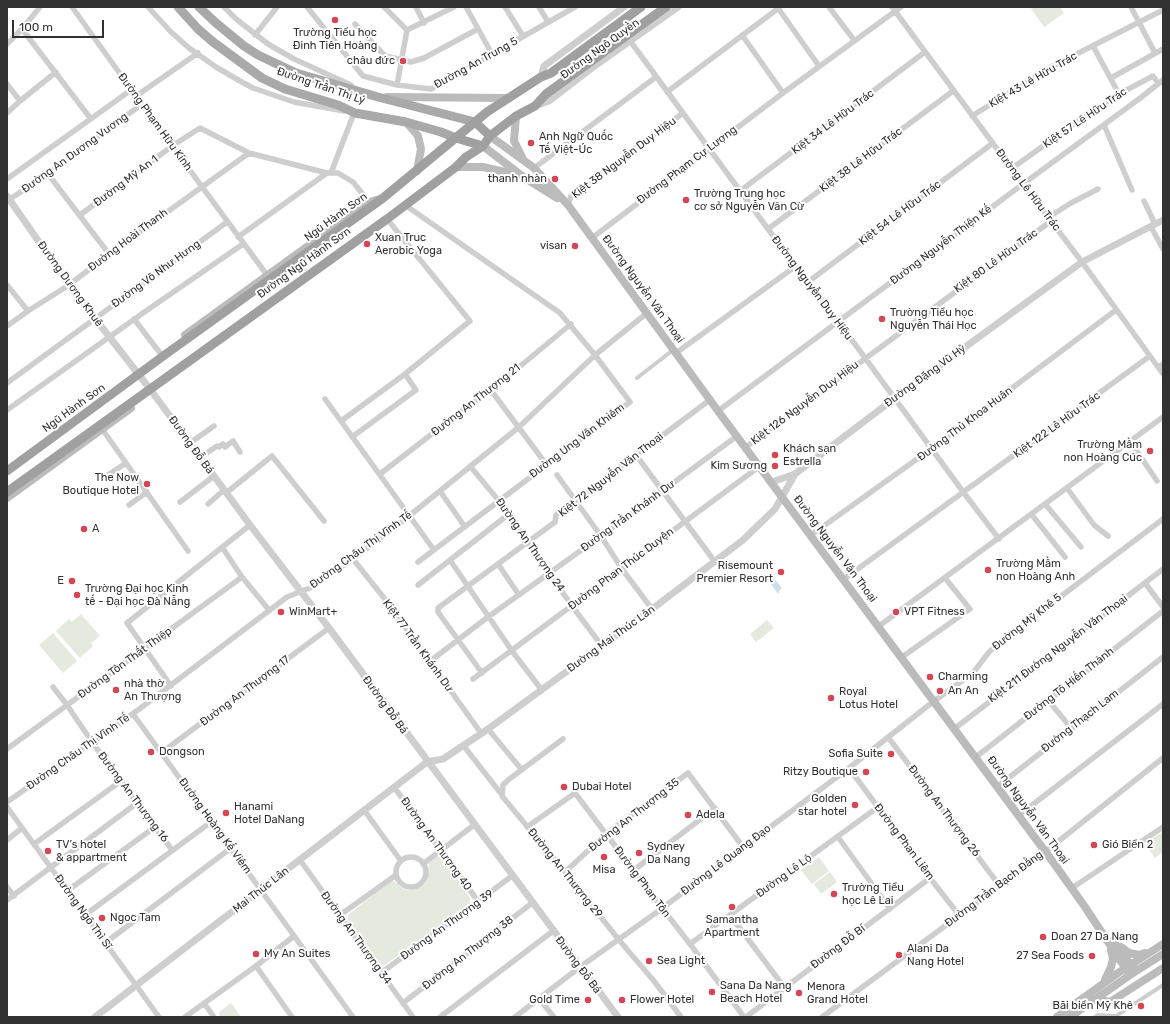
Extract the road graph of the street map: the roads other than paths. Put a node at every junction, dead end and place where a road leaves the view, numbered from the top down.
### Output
1 (40, 7) edge
2 (72, 7) edge
3 (148, 7) edge
4 (178, 7) edge
5 (199, 7) edge
6 (224, 7) edge
7 (278, 7) edge
8 (307, 7) edge
9 (384, 7) edge
10 (416, 7) edge
11 (454, 7) edge
12 (466, 7) edge
13 (505, 7) edge
14 (540, 7) edge
15 (611, 7) edge
16 (624, 7) edge
17 (641, 7) edge
18 (666, 7) edge
19 (678, 7) edge
20 (829, 7) edge
21 (901, 7) edge
22 (1131, 7) edge
23 (572, 8) edge
24 (779, 8) edge
25 (893, 9) edge
26 (1163, 10) edge
27 (615, 14) junction
28 (548, 22) junction
29 (620, 22) junction
30 (1140, 22) junction
31 (424, 23) junction
32 (355, 24) dead end
33 (22, 29) junction
34 (478, 29) junction
35 (407, 30) junction
36 (255, 35) junction
37 (742, 35) junction
38 (523, 36) junction
39 (628, 39) junction
40 (854, 40) junction
41 (7, 44) edge
42 (1093, 46) junction
43 (1163, 49) edge
44 (925, 52) junction
45 (198, 53) junction
46 (1155, 53) junction
47 (492, 54) junction
48 (401, 59) junction
49 (819, 66) junction
50 (56, 72) junction
51 (541, 77) junction
52 (656, 77) junction
53 (1111, 78) junction
54 (1160, 82) edge
55 (7, 84) edge
56 (397, 85) junction
57 (131, 90) junction
58 (953, 91) junction
59 (667, 92) junction
60 (783, 93) junction
61 (1119, 94) junction
62 (136, 96) junction
63 (378, 97) junction
64 (509, 98) junction
65 (20, 100) junction
66 (142, 104) junction
67 (7, 113) edge
68 (355, 113) junction
69 (683, 113) junction
70 (516, 116) junction
71 (972, 116) junction
72 (91, 119) junction
73 (406, 122) junction
74 (475, 122) junction
75 (1104, 125) junction
76 (490, 136) junction
77 (456, 138) junction
78 (993, 143) junction
79 (172, 146) junction
80 (482, 146) junction
81 (710, 149) junction
82 (249, 153) junction
83 (524, 161) junction
84 (456, 167) junction
85 (534, 168) junction
86 (1011, 169) junction
87 (417, 171) junction
88 (329, 173) junction
89 (48, 174) junction
90 (522, 176) junction
91 (7, 179) edge
92 (1023, 184) junction
93 (201, 186) junction
94 (1098, 190) dead end
95 (1132, 190) dead end
96 (740, 191) junction
97 (383, 198) junction
98 (8, 199) edge
99 (1144, 201) dead end
100 (369, 202) junction
101 (405, 205) junction
102 (568, 205) junction
103 (80, 215) junction
104 (1050, 219) junction
105 (1163, 220) edge
106 (388, 221) junction
107 (227, 222) junction
108 (1153, 226) junction
109 (768, 229) junction
110 (238, 237) junction
111 (592, 238) junction
112 (243, 244) junction
113 (1163, 249) edge
114 (109, 254) junction
115 (1082, 262) junction
116 (796, 266) junction
117 (267, 275) junction
118 (808, 282) junction
119 (7, 285) edge
120 (69, 285) junction
121 (28, 310) junction
122 (1116, 310) junction
123 (647, 313) junction
124 (95, 319) junction
125 (134, 319) junction
126 (838, 321) junction
127 (571, 324) junction
128 (7, 326) edge
129 (109, 337) junction
130 (675, 352) junction
131 (160, 353) junction
132 (595, 355) junction
133 (1150, 356) junction
134 (864, 358) junction
135 (1160, 365) edge
136 (138, 373) junction
137 (405, 374) junction
138 (1163, 374) edge
139 (638, 378) dead end
140 (7, 383) edge
141 (490, 389) junction
142 (152, 390) junction
143 (895, 398) junction
144 (325, 399) dead end
145 (711, 399) junction
146 (7, 410) edge
147 (718, 411) junction
148 (1163, 417) edge
149 (341, 421) junction
150 (214, 426) dead end
151 (519, 427) junction
152 (101, 428) junction
153 (737, 436) junction
154 (352, 437) junction
155 (1130, 441) junction
156 (190, 443) junction
157 (746, 447) junction
158 (931, 449) junction
159 (240, 452) dead end
160 (636, 455) junction
161 (200, 457) junction
162 (126, 463) junction
163 (546, 464) junction
164 (7, 466) edge
165 (470, 466) junction
166 (760, 466) junction
167 (7, 471) edge
168 (380, 474) junction
169 (795, 474) junction
170 (108, 475) dead end
171 (556, 475) dead end
172 (214, 476) junction
173 (1157, 481) dead end
174 (772, 482) junction
175 (1067, 488) junction
176 (440, 491) junction
177 (662, 491) junction
178 (7, 492) edge
179 (147, 492) junction
180 (225, 492) junction
181 (964, 493) junction
182 (783, 497) junction
183 (7, 498) edge
184 (576, 500) junction
185 (499, 501) junction
186 (180, 502) dead end
187 (208, 504) dead end
188 (1045, 504) junction
189 (129, 505) dead end
190 (509, 514) junction
191 (1032, 514) junction
192 (410, 516) junction
193 (1163, 519) edge
194 (324, 521) dead end
195 (685, 522) junction
196 (250, 525) junction
197 (465, 527) junction
198 (811, 535) junction
199 (601, 536) junction
200 (1108, 536) dead end
201 (999, 539) junction
202 (528, 541) junction
203 (222, 547) junction
204 (1081, 547) dead end
205 (434, 550) junction
206 (188, 551) dead end
207 (1065, 557) dead end
208 (354, 559) junction
209 (450, 560) junction
210 (418, 562) dead end
211 (714, 562) junction
212 (498, 564) junction
213 (622, 569) junction
214 (1163, 569) edge
215 (550, 572) junction
216 (242, 577) junction
217 (945, 578) junction
218 (844, 579) junction
219 (1145, 583) junction
220 (418, 585) dead end
221 (468, 587) junction
222 (300, 592) junction
223 (519, 595) junction
224 (572, 606) junction
225 (1163, 607) edge
226 (652, 609) junction
227 (269, 610) junction
228 (1163, 611) edge
229 (488, 617) junction
230 (879, 626) junction
231 (329, 628) junction
232 (458, 639) junction
233 (602, 646) junction
234 (144, 649) junction
235 (512, 651) junction
236 (1163, 657) edge
237 (902, 658) junction
238 (429, 662) junction
239 (482, 673) junction
240 (473, 679) dead end
241 (171, 686) junction
242 (52, 687) dead end
243 (541, 689) junction
244 (1048, 700) junction
245 (934, 701) junction
246 (1163, 704) edge
247 (67, 705) junction
248 (133, 714) junction
249 (1071, 728) junction
250 (488, 729) junction
251 (954, 729) junction
252 (481, 733) junction
253 (888, 738) junction
254 (563, 739) dead end
255 (92, 742) junction
256 (463, 745) junction
257 (7, 749) edge
258 (161, 753) junction
259 (976, 757) junction
260 (1163, 758) edge
261 (427, 762) junction
262 (849, 768) junction
263 (522, 770) junction
264 (121, 781) junction
265 (394, 787) junction
266 (997, 787) junction
267 (502, 796) junction
268 (7, 802) edge
269 (137, 803) junction
270 (7, 807) edge
271 (878, 807) junction
272 (714, 808) junction
273 (364, 810) junction
274 (1018, 816) junction
275 (211, 822) junction
276 (474, 825) junction
277 (1163, 826) edge
278 (155, 827) junction
279 (527, 827) junction
280 (22, 828) junction
281 (606, 834) junction
282 (838, 837) junction
283 (7, 840) edge
284 (34, 844) junction
285 (744, 847) junction
286 (231, 848) junction
287 (172, 850) junction
288 (441, 850) junction
289 (1044, 852) junction
290 (300, 860) junction
291 (401, 861) junction
292 (423, 864) junction
293 (51, 867) junction
294 (634, 870) junction
295 (565, 872) junction
296 (396, 875) junction
297 (512, 876) junction
298 (930, 878) junction
299 (999, 885) junction
300 (7, 887) edge
301 (1072, 888) junction
302 (67, 890) junction
303 (261, 890) junction
304 (14, 896) junction
305 (7, 900) edge
306 (478, 901) junction
307 (532, 903) junction
308 (662, 908) junction
309 (890, 909) junction
310 (85, 915) junction
311 (340, 915) junction
312 (959, 915) junction
313 (730, 916) junction
314 (553, 931) junction
315 (294, 936) junction
316 (619, 940) junction
317 (105, 943) junction
318 (690, 944) junction
319 (1112, 944) junction
320 (1160, 946) edge
321 (1163, 954) edge
322 (256, 966) junction
323 (580, 967) junction
324 (1163, 968) edge
325 (1130, 969) junction
326 (381, 973) junction
327 (1104, 983) junction
328 (136, 985) junction
329 (1163, 986) edge
330 (784, 987) junction
331 (1093, 996) junction
332 (540, 999) junction
333 (204, 1003) junction
334 (403, 1003) junction
335 (94, 1017) edge
336 (159, 1017) edge
337 (185, 1017) edge
338 (214, 1017) edge
339 (292, 1017) edge
340 (353, 1017) edge
341 (413, 1017) edge
342 (440, 1017) edge
343 (515, 1017) edge
344 (554, 1017) edge
345 (618, 1017) edge
346 (681, 1017) edge
347 (745, 1017) edge
348 (822, 1017) edge
349 (1057, 1017) edge
350 (1070, 1017) edge
351 (1095, 1017) edge

1 - 33 street
2 - 57 street, Đường Phạm Hữu Kính
3 - 45 street
4 - 68 main road, Đường Trần Thị Lý
5 - 63 main road, Đường Trần Thị Lý
6 - 36 street
7 - 36 street
8 - 56 street, Đường An Trung 5
9 - 35 street
10 - 31 street
11 - 31 street
12 - 34 street
13 - 38 street
14 - 28 street
15 - 27 street
16 - 27 street, Đường Ngô Quyền
17 - 29 highway, Đường Ngô Quyền
18 - 39 highway, Đường Ngô Quyền
19 - 39 street, Đường Ngô Quyền
20 - 40 street
21 - 25 street, Đường Phạm Cự Lượng
22 - 30 street
23 - 28 street, Đường An Trung 5
24 - 37 street
24 - 49 street
25 - 40 street, Đường Phạm Cự Lượng
25 - 44 street, Đường Lê Hữu Trác
26 - 30 street, Kiệt 43 Lê Hữu Trác
27 - 29 street
27 - 51 street, Đường Ngô Quyền
28 - 38 street, Đường An Trung 5
29 - 51 highway, Đường Ngô Quyền
30 - 42 street, Kiệt 43 Lê Hữu Trác
30 - 46 street
31 - 35 street
32 - 48 street
33 - 41 street
33 - 50 street
34 - 47 street
34 - 48 street
35 - 48 street
36 - 63 street
37 - 59 street
37 - 60 street
38 - 47 street, Đường An Trung 5
39 - 52 street, Đường Nguyễn Duy Hiệu
39 - 70 highway, Đường Ngô Quyền
40 - 49 street, Đường Phạm Cự Lượng
42 - 53 street
42 - 71 street, Kiệt 43 Lê Hữu Trác
43 - 46 street
44 - 58 street, Đường Lê Hữu Trác
44 - 96 street, Kiệt 34 Lê Hữu Trác
45 - 62 street
45 - 68 street
46 - 53 street
47 - 56 street, Đường An Trung 5
48 - 56 street
49 - 60 street, Đường Phạm Cự Lượng
50 - 65 street
50 - 72 street
51 - 64 highway, Đường Ngô Quyền
52 - 59 street, Đường Nguyễn Duy Hiệu
52 - 85 street
53 - 61 street
54 - 61 street, Kiệt 57 Lê Hữu Trác
54 - 75 street, Đường Nguyễn Thiện Kế
55 - 65 street
57 - 62 street, Đường Phạm Hữu Kính
57 - 72 street, Đường An Dương Vương
58 - 71 street, Đường Lê Hữu Trác
58 - 109 street, Kiệt 38 Lê Hữu Trác
59 - 69 street, Đường Nguyễn Duy Hiệu
60 - 81 street, Đường Phạm Cự Lượng
61 - 86 street, Kiệt 57 Lê Hữu Trác
62 - 66 street, Đường Phạm Hữu Kính
63 - 64 main road
63 - 74 main road, Đường Trần Thị Lý
64 - 74 highway, Đường Ngô Quyền
65 - 67 street
66 - 79 street, Đường Phạm Hữu Kính
66 - 89 street, Đường An Dương Vương
68 - 73 main road, Đường Trần Thị Lý
68 - 88 street
69 - 81 street, Đường Nguyễn Duy Hiệu
69 - 102 street, Kiệt 38 Nguyễn Duy Hiệu
70 - 76 highway, Đường Ngô Quyền
70 - 83 main road
71 - 78 street, Đường Lê Hữu Trác
72 - 91 street, Đường An Dương Vương
73 - 77 main road, Đường Trần Thị Lý
73 - 87 main road
74 - 76 highway
74 - 77 highway, Đường Ngô Quyền
75 - 92 street, Đường Nguyễn Thiện Kế
75 - 95 street
76 - 80 highway, Đường Ngô Quyền
76 - 83 main road, Đường Nguyễn Văn Thoại
77 - 80 highway
77 - 87 highway
78 - 86 street, Đường Lê Hữu Trác
78 - 118 street, Kiệt 54 Lê Hữu Trác
79 - 82 street, Đường Mỹ An 1
79 - 93 street, Đường Phạm Hữu Kính
79 - 103 street, Đường Mỹ An 1
80 - 84 highway, Đường Ngũ Hành Sơn
80 - 90 main road, Đường Nguyễn Văn Thoại
81 - 96 street, Đường Nguyễn Duy Hiệu
81 - 111 street, Đường Phạm Cự Lượng
82 - 88 street
82 - 93 street, Đường Hoài Thanh
83 - 85 main road, Đường Nguyễn Văn Thoại
84 - 90 main road
84 - 101 highway, Đường Ngũ Hành Sơn
85 - 102 main road, Đường Nguyễn Văn Thoại
86 - 92 street, Đường Lê Hữu Trác
87 - 97 highway
88 - 100 street
88 - 110 street
89 - 98 street, Đường An Dương Vương
89 - 103 street
90 - 102 main road, Đường Nguyễn Văn Thoại
92 - 104 street, Đường Lê Hữu Trác
92 - 126 street, Đường Nguyễn Thiện Kế
93 - 107 street, Đường Phạm Hữu Kính
93 - 114 street, Đường Hoài Thanh
94 - 104 street, Kiệt 80 Lê Hữu Trác
96 - 109 street, Đường Nguyễn Duy Hiệu
97 - 100 main road, Ngũ Hành Sơn
97 - 136 highway, Ngũ Hành Sơn
98 - 120 street, Đường Dương Khuê
99 - 108 street
100 - 117 main road, Ngũ Hành Sơn
101 - 106 highway, Đường Ngũ Hành Sơn
101 - 127 street, Đường Ung Văn Khiêm
102 - 111 main road, Đường Nguyễn Văn Thoại
103 - 114 street
104 - 115 street, Đường Lê Hữu Trác
104 - 134 street, Kiệt 80 Lê Hữu Trác
105 - 108 street, Đường Đặng Vũ Hỷ
106 - 137 street
106 - 142 highway, Đường Ngũ Hành Sơn
107 - 110 street, Đường Phạm Hữu Kính
107 - 124 street, Đường Võ Như Hưng
108 - 113 street
108 - 115 street, Đường Đặng Vũ Hỷ
109 - 116 street, Đường Nguyễn Duy Hiệu
110 - 112 street, Đường Phạm Hữu Kính
111 - 123 main road, Đường Nguyễn Văn Thoại
112 - 117 street, Đường Phạm Hữu Kính
112 - 125 street
114 - 120 street, Đường Hoài Thanh
115 - 122 street, Đường Lê Hữu Trác
115 - 143 street, Đường Đặng Vũ Hỷ
116 - 118 street, Đường Nguyễn Duy Hiệu
116 - 130 street
117 - 131 main road, Ngũ Hành Sơn
118 - 126 street, Đường Nguyễn Duy Hiệu
119 - 121 street
120 - 121 street, Đường Hoài Thanh
120 - 124 street, Đường Dương Khuê
121 - 128 street, Đường Hoài Thanh
122 - 133 street, Đường Lê Hữu Trác
122 - 158 street, Đường Thủ Khoa Huân
123 - 130 main road, Đường Nguyễn Văn Thoại
123 - 132 street, Đường Châu Thị Vĩnh Tế
124 - 129 street, Đường Dương Khuê
124 - 140 street, Đường Võ Như Hưng
125 - 129 street
125 - 131 street
126 - 134 street, Đường Nguyễn Duy Hiệu
126 - 147 street, Đường Nguyễn Thiện Kế
127 - 132 street, Đường Ung Văn Khiêm
127 - 141 street, Đường An Thượng 21
129 - 136 street, Đường Dương Khuê
129 - 146 street
130 - 139 street
130 - 145 main road, Đường Nguyễn Văn Thoại
131 - 136 main road, Ngũ Hành Sơn
132 - 151 street, Đường Châu Thị Vĩnh Tế
132 - 163 street, Đường Ung Văn Khiêm
133 - 135 street, Đường Lê Hữu Trác
133 - 181 street, Kiệt 122 Lê Hữu Trác
134 - 143 street, Đường Nguyễn Duy Hiệu
134 - 157 street, Kiệt 126 Nguyễn Duy Hiệu
135 - 138 street, Đường Lê Hữu Trác
136 - 142 street, Đường Dương Khuê
136 - 164 main road, Ngũ Hành Sơn
136 - 167 highway, Ngũ Hành Sơn
137 - 149 street
137 - 154 street
141 - 151 street
141 - 168 street, Đường An Thượng 21
142 - 152 main road
142 - 152 highway, Đường Ngũ Hành Sơn
142 - 156 street, Đường Đỗ Bá
143 - 158 street, Đường Nguyễn Duy Hiệu
143 - 169 street, Đường Đặng Vũ Hỷ
144 - 149 street
145 - 147 main road, Đường Nguyễn Văn Thoại
145 - 160 street, Kiệt 72 Nguyễn Văn Thoại
147 - 153 main road, Đường Nguyễn Văn Thoại
148 - 155 street
149 - 154 street
150 - 156 street
151 - 163 street
151 - 165 street, Đường Châu Thị Vĩnh Tế
152 - 162 street
152 - 178 highway
152 - 183 main road
153 - 157 main road, Đường Nguyễn Văn Thoại
153 - 177 street, Đường Trần Khánh Dư
154 - 168 street
155 - 173 street
155 - 175 street
156 - 161 street, Đường Đỗ Bá
157 - 166 main road, Đường Nguyễn Văn Thoại
158 - 181 street, Đường Nguyễn Duy Hiệu
158 - 198 street, Đường Thủ Khoa Huân
159 - 161 street
160 - 177 street
160 - 184 street, Kiệt 72 Nguyễn Văn Thoại
161 - 172 street, Đường Đỗ Bá
162 - 170 street
162 - 179 street
163 - 185 street, Đường Ung Văn Khiêm
165 - 176 street, Đường Châu Thị Vĩnh Tế
165 - 185 street, Đường An Thượng 24
166 - 174 main road, Đường Nguyễn Văn Thoại
166 - 195 street, Đường Phan Thúc Duyện
168 - 192 street
169 - 174 street
169 - 182 street, Đường Đặng Vũ Hỷ
171 - 184 street
172 - 180 street, Đường Đỗ Bá
172 - 186 street
174 - 182 main road, Đường Nguyễn Văn Thoại
175 - 188 street
175 - 200 street
176 - 192 street, Đường Châu Thị Vĩnh Tế
176 - 197 street
177 - 195 street
177 - 199 street, Đường Trần Khánh Dư
179 - 189 street
179 - 206 street
180 - 187 street
180 - 194 street
180 - 196 street, Đường Đỗ Bá
181 - 201 street, Đường Nguyễn Duy Hiệu
181 - 218 street, Kiệt 122 Lê Hữu Trác
182 - 198 main road, Đường Nguyễn Văn Thoại
182 - 211 street, Đường Mai Thúc Lân
184 - 199 street
184 - 202 street, Kiệt 72 Nguyễn Văn Thoại
185 - 190 street, Đường An Thượng 24
185 - 197 street, Đường Ung Văn Khiêm
188 - 191 street
188 - 204 street
190 - 202 street, Đường An Thượng 24
190 - 209 street
191 - 201 street
191 - 207 street
192 - 205 street
192 - 208 street, Đường Châu Thị Vĩnh Tế
193 - 245 street, Đường Mỹ Khê 5
195 - 211 street
195 - 213 street, Đường Phan Thúc Duyện
196 - 203 street
196 - 222 street, Đường Đỗ Bá
197 - 205 street, Đường Ung Văn Khiêm
198 - 218 main road, Đường Nguyễn Văn Thoại
199 - 213 street
199 - 215 street, Đường Trần Khánh Dư
201 - 217 street
202 - 212 street, Kiệt 72 Nguyễn Văn Thoại
202 - 215 street, Đường An Thượng 24
203 - 216 street
203 - 234 street
205 - 210 street, Đường Ung Văn Khiêm
208 - 222 street, Đường Châu Thị Vĩnh Tế
208 - 238 street, Kiệt 77 Trần Khánh Dư
209 - 220 street
209 - 221 street
211 - 226 street, Đường Mai Thúc Lân
212 - 221 street, Kiệt 72 Nguyễn Văn Thoại
212 - 223 street
213 - 224 street, Đường Phan Thúc Duyện
213 - 226 street
214 - 219 street, Kiệt 211 Đường Nguyễn Văn Thoại
215 - 223 street, Đường Trần Khánh Dư
215 - 224 street, Đường An Thượng 24
216 - 227 street
216 - 234 street, Đường Tôn Thất Thiệp
217 - 230 street
217 - 237 street
218 - 230 main road, Đường Nguyễn Văn Thoại
219 - 225 street
219 - 251 street, Kiệt 211 Đường Nguyễn Văn Thoại
221 - 229 street
221 - 232 street, Kiệt 72 Nguyễn Văn Thoại
222 - 227 street, Đường Châu Thị Vĩnh Tế
222 - 231 street, Đường Đỗ Bá
223 - 229 street, Đường Trần Khánh Dư
224 - 233 street, Đường An Thượng 24
224 - 235 street, Đường Phan Thúc Duyện
226 - 233 street, Đường Mai Thúc Lân
227 - 241 street, Đường Châu Thị Vĩnh Tế
228 - 244 street, Đường Tô Hiến Thành
229 - 232 street, Đường Trần Khánh Dư
229 - 235 street
230 - 237 main road, Đường Nguyễn Văn Thoại
231 - 258 street, Đường An Thượng 17
231 - 261 street, Đường Đỗ Bá
232 - 238 street, Đường Trần Khánh Dư
232 - 239 street
233 - 243 street, Đường Mai Thúc Lân
234 - 241 street
234 - 247 street, Đường Tôn Thất Thiệp
235 - 239 street, Đường Phan Thúc Duyện
235 - 243 street
236 - 249 street, Đường Thạch Lam
237 - 245 main road, Đường Nguyễn Văn Thoại
238 - 252 street, Kiệt 77 Trần Khánh Dư
239 - 240 street, Đường Phan Thúc Duyện
241 - 248 street, Đường Châu Thị Vĩnh Tế
242 - 247 street, Đường An Thượng 16
243 - 250 street, Đường Mai Thúc Lân
244 - 249 street
244 - 259 street, Đường Tô Hiến Thành
245 - 251 main road, Đường Nguyễn Văn Thoại
245 - 253 street, Đường Lê Quang Đạo
246 - 274 street
247 - 255 street, Đường An Thượng 16
247 - 257 street, Đường Tôn Thất Thiệp
248 - 255 street, Đường Châu Thị Vĩnh Tế
248 - 258 street, Đường Hoàng Kế Viêm
249 - 266 street, Đường Thạch Lam
250 - 252 street, Đường Mai Thúc Lân
250 - 263 street
251 - 259 main road, Đường Nguyễn Văn Thoại
252 - 256 street, Đường Mai Thúc Lân
253 - 262 street, Đường Lê Quang Đạo
253 - 299 street, Đường An Thượng 26
254 - 263 street
255 - 264 street, Đường An Thượng 16
255 - 268 street, Đường Châu Thị Vĩnh Tế
256 - 261 street, Đường Mai Thúc Lân
256 - 267 street, Đường An Thượng 29
258 - 275 street, Đường Hoàng Kế Viêm
259 - 266 main road, Đường Nguyễn Văn Thoại
260 - 289 street, Đường Trần Bạch Đằng
261 - 265 street, Mai Thúc Lân
261 - 276 street, Đường Đỗ Bá
262 - 271 street, Đường Phan Liêm
262 - 285 street, Đường Lê Quang Đạo
263 - 267 street
264 - 269 street, Đường An Thượng 16
264 - 284 street
265 - 273 street, Mai Thúc Lân
265 - 288 street, Đường An Thượng 40
266 - 274 main road, Đường Nguyễn Văn Thoại
267 - 279 street, Đường An Thượng 29
269 - 278 street, Đường An Thượng 16
269 - 293 street
270 - 280 street, Đường Ngô Thì Sĩ
271 - 282 street, Đường Lê Lộ
271 - 298 street, Đường Phan Liêm
272 - 281 street, Đường An Thượng 35
272 - 285 street, Đường An Thượng 35
272 - 294 street
273 - 290 street, Mai Thúc Lân
273 - 291 street
274 - 289 main road, Đường Nguyễn Văn Thoại
275 - 286 street, Đường Hoàng Kế Viêm
275 - 287 street
276 - 288 street
276 - 297 street, Đường Đỗ Bá
277 - 301 street
278 - 287 street, Đường An Thượng 16
278 - 302 street
279 - 281 street, Đường Phan Tôn
279 - 295 street, Đường An Thượng 29
280 - 283 street
280 - 284 street, Đường Ngô Thì Sĩ
281 - 294 street, Đường Phan Tôn
281 - 295 street, Đường An Thượng 35
282 - 309 street
282 - 313 street, Đường Lê Lộ
284 - 293 street, Đường Ngô Thì Sĩ
285 - 308 street, Đường Lê Quang Đạo
286 - 303 street, Đường Hoàng Kế Viêm
286 - 317 street
287 - 310 street
288 - 292 street
288 - 306 street, Đường An Thượng 40
289 - 299 street, Đường Trần Bạch Đằng
289 - 301 main road, Đường Nguyễn Văn Thoại
290 - 303 street, Mai Thúc Lân
290 - 311 street, Đường An Thượng 34
291 - 292 street
291 - 296 street
292 - 296 street
293 - 302 street, Đường Ngô Thì Sĩ
293 - 304 street
294 - 308 street, Đường Phan Tôn
295 - 316 street, Đường An Thượng 29
296 - 311 street
297 - 306 street, Đường An Thượng 39
297 - 307 street, Đường Đỗ Bá
298 - 309 street, Đường Đỗ Bí
298 - 312 street, Đường Phan Liêm
299 - 312 street, Đường Trần Bạch Đằng
300 - 304 street
301 - 319 main road, Đường Nguyễn Văn Thoại
302 - 310 street, Đường Ngô Thì Sĩ
303 - 315 street, Đường Hoàng Kế Viêm
303 - 328 street, Mai Thúc Lân
304 - 305 street
306 - 326 street, Đường An Thượng 39
307 - 314 street, Đường Đỗ Bá
307 - 334 street, Đường An Thượng 38
308 - 316 street, Đường Lê Quang Đạo
308 - 318 street, Đường Phan Tôn
309 - 330 street, Đường Đỗ Bí
310 - 317 street, Đường Ngô Thì Sĩ
311 - 326 street, Đường An Thượng 34
312 - 348 street, Đường Trần Bạch Đằng
313 - 318 street, Đường Lê Lộ
313 - 330 street
314 - 323 street, Đường Đỗ Bá
314 - 342 street
315 - 322 street
315 - 340 street, Đường Hoàng Kế Viêm
316 - 323 street, Đường Lê Quang Đạo
316 - 346 street, Đường An Thượng 29
317 - 328 street, Đường Ngô Thì Sĩ
318 - 347 street, Đường Phan Tôn
319 - 320 main road
319 - 325 main road, Đường Nguyễn Văn Thoại
319 - 327 main road
320 - 325 main road
321 - 325 main road
322 - 333 street
322 - 339 street
323 - 332 street, Đường Lê Quang Đạo
323 - 345 street, Đường Đỗ Bá
324 - 331 main road
325 - 327 main road
325 - 331 main road
326 - 334 street, Đường An Thượng 34
327 - 331 main road
328 - 335 street, Mai Thúc Lân
328 - 336 street, Đường Ngô Thì Sĩ
329 - 351 street
330 - 347 street, Đường Đỗ Bí
331 - 349 main road
331 - 350 main road
332 - 343 street, Đường Lê Quang Đạo
332 - 344 street
333 - 337 street
333 - 338 street
334 - 341 street, Đường An Thượng 34

